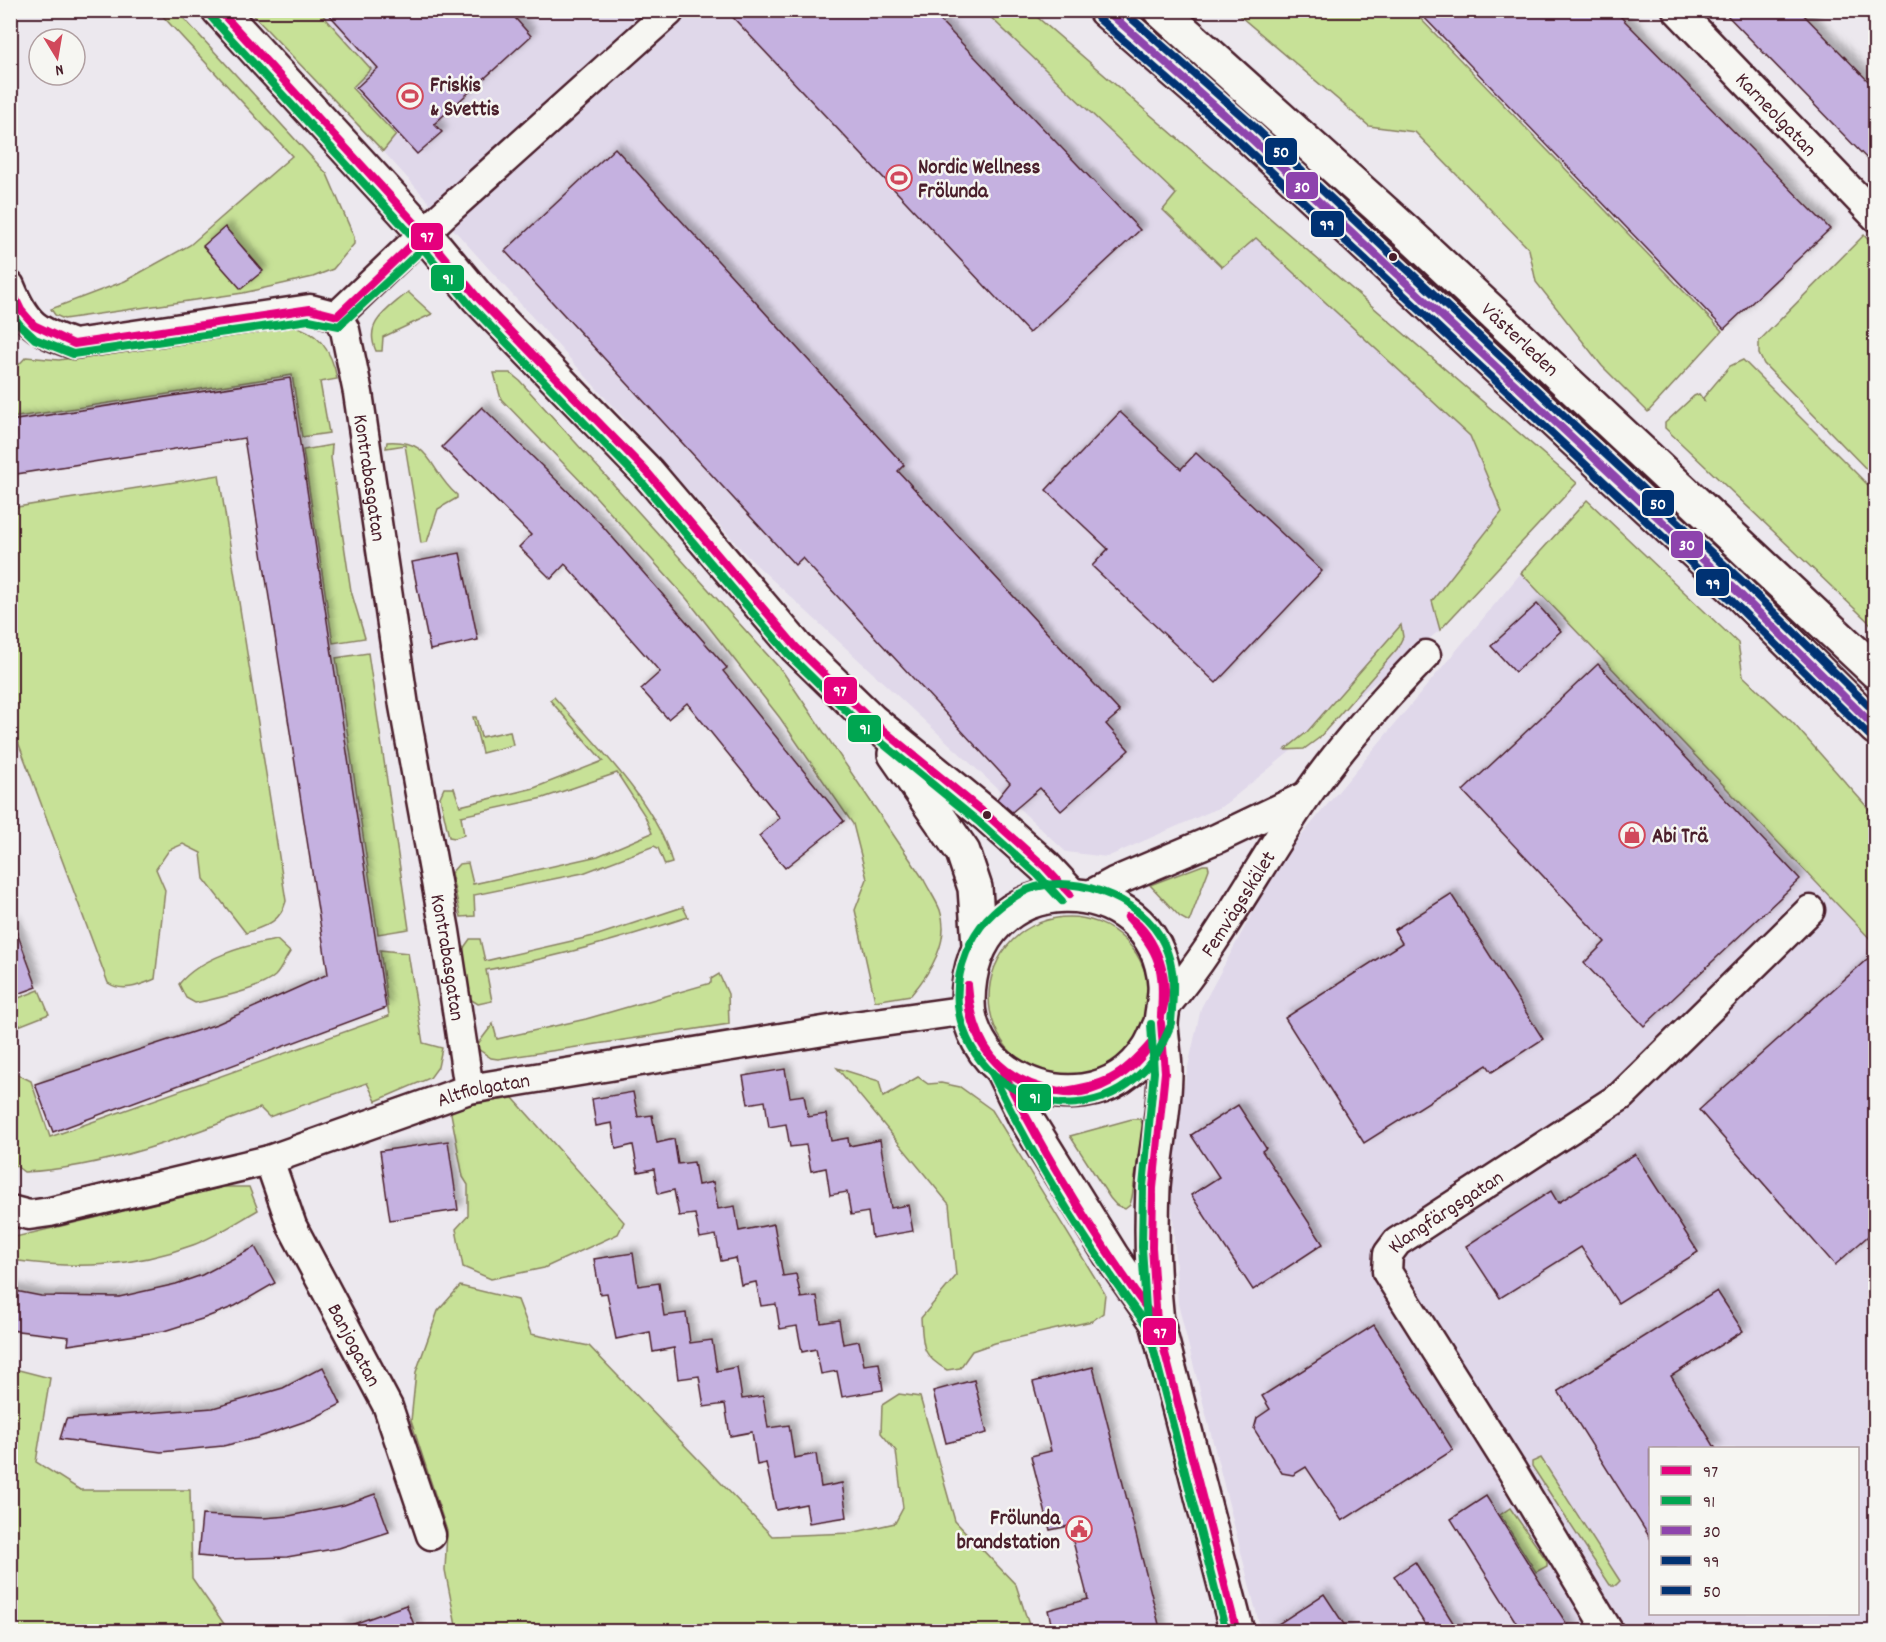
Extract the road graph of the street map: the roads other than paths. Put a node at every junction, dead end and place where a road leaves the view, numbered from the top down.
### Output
1 (219, 10) edge
2 (1105, 10) edge
3 (1160, 10) edge
4 (1677, 10) edge
5 (669, 12) dead end
6 (1875, 217) edge
7 (424, 233) junction
8 (10, 286) edge
9 (337, 316) junction
10 (1426, 655) dead end
11 (1875, 672) edge
12 (872, 721) junction
13 (1875, 728) edge
14 (1306, 796) junction
15 (1079, 895) junction
16 (1810, 910) dead end
17 (980, 945) junction
18 (968, 1010) junction
19 (1163, 1015) junction
20 (1001, 1068) junction
21 (469, 1089) junction
22 (269, 1160) junction
23 (10, 1210) edge
24 (1157, 1322) junction
25 (431, 1535) dead end
26 (1238, 1632) edge
27 (1609, 1632) edge

1 - 7 main road
2 - 13 main road, Västerleden
3 - 11 main road, Västerleden
4 - 6 street, Karneolgatan
5 - 7 street
7 - 9 street
7 - 12 main road
8 - 9 street
9 - 21 street, Kontrabasgatan
10 - 14 street, Femvägsskälet
12 - 15 main road
12 - 17 main road
14 - 15 street, Femvägsskälet
14 - 19 street, Femvägsskälet
15 - 17 main road
15 - 19 main road
16 - 27 street, Klangfärgsgatan
17 - 18 main road
18 - 20 main road
18 - 21 street, Altfiolgatan
19 - 20 main road
19 - 24 main road
20 - 24 main road
21 - 22 street, Altfiolgatan
22 - 23 street, Altfiolgatan
22 - 25 street, Banjogatan
24 - 26 main road

